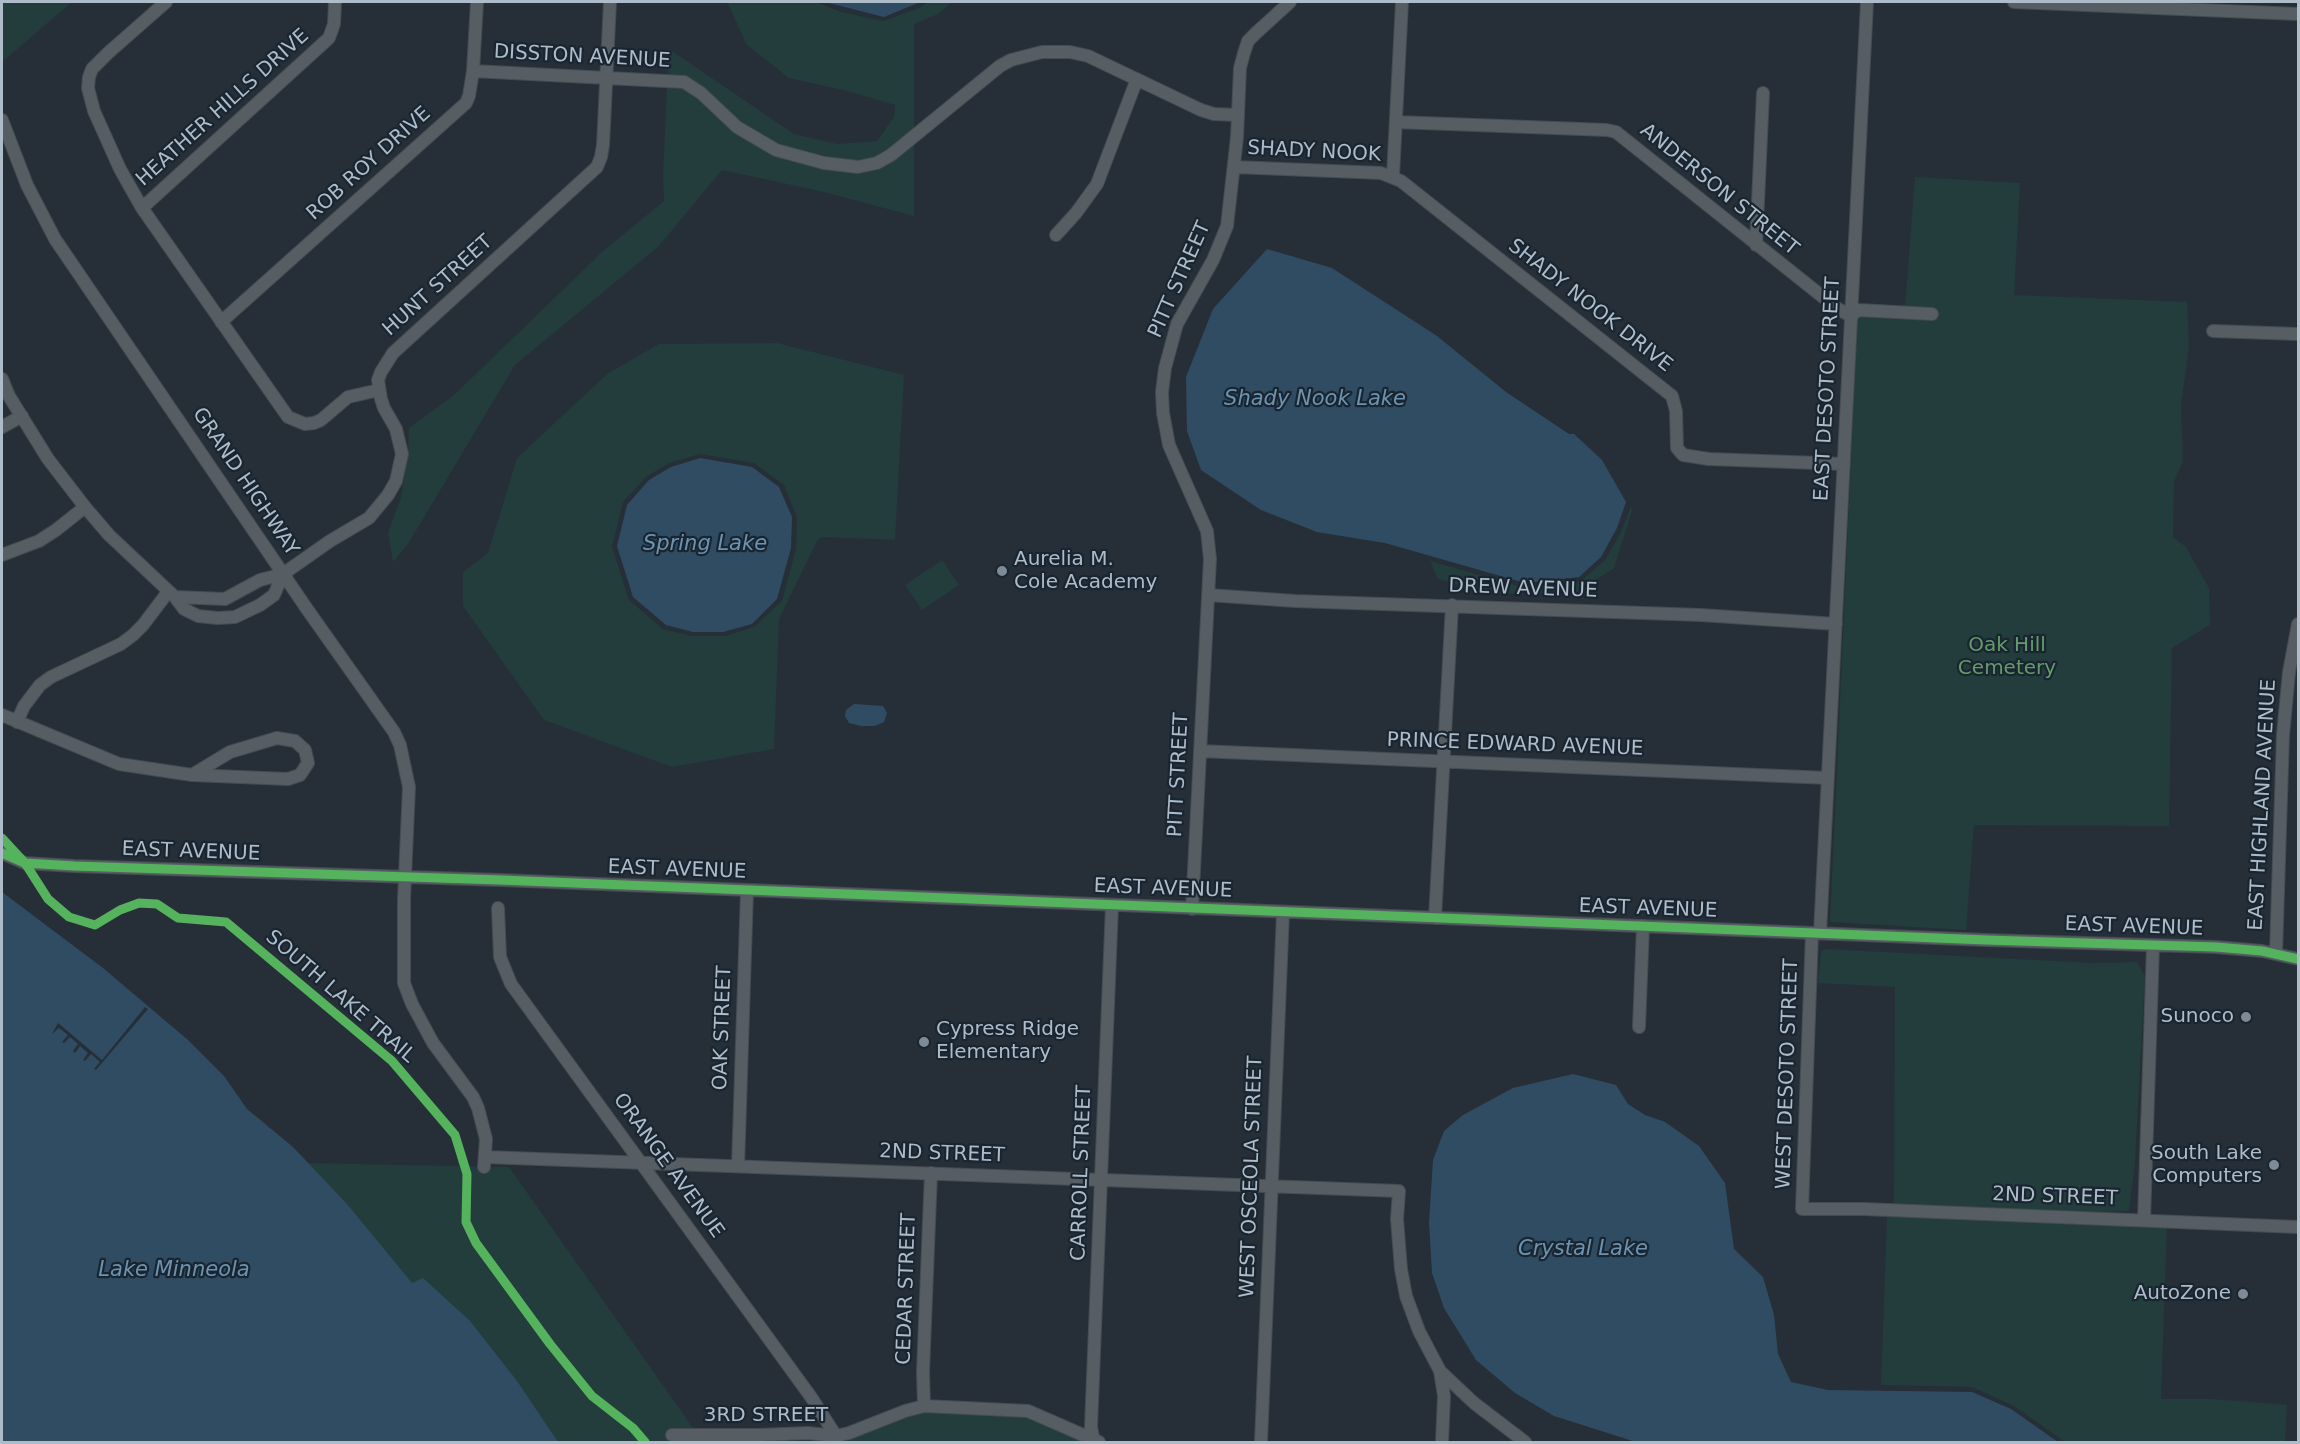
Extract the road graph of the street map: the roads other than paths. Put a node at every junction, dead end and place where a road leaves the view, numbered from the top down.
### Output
1 (166, 2) edge
2 (335, 2) edge
3 (477, 2) edge
4 (610, 2) edge
5 (1290, 2) edge
6 (1402, 2) edge
7 (1867, 2) edge
8 (2014, 2) edge
9 (2029, 2) edge
10 (2200, 6) edge
11 (2298, 14) edge
12 (474, 71) junction
13 (606, 77) junction
14 (1137, 79) junction
15 (1763, 93) dead end
16 (1238, 115) junction
17 (2, 120) edge
18 (1396, 122) junction
19 (1234, 167) junction
20 (1393, 176) junction
21 (142, 208) junction
22 (1056, 235) dead end
23 (1756, 245) junction
24 (1932, 314) dead end
25 (1851, 316) junction
26 (221, 322) junction
27 (2213, 332) dead end
28 (2298, 334) edge
29 (2, 379) edge
30 (379, 390) junction
31 (22, 416) junction
32 (2, 427) edge
33 (1844, 464) junction
34 (85, 507) junction
35 (2, 555) edge
36 (283, 574) junction
37 (171, 594) junction
38 (1208, 595) junction
39 (1452, 605) junction
40 (1836, 624) junction
41 (2298, 624) edge
42 (2297, 638) edge
43 (2, 715) edge
44 (17, 722) junction
45 (1200, 751) junction
46 (1444, 762) junction
47 (192, 775) junction
48 (1828, 778) junction
49 (2, 853) edge
50 (405, 877) junction
51 (747, 891) junction
52 (1112, 905) junction
53 (498, 908) dead end
54 (1192, 909) junction
55 (1283, 912) junction
56 (1435, 918) junction
57 (1643, 926) junction
58 (1816, 933) junction
59 (2153, 946) junction
60 (2276, 953) junction
61 (2298, 958) edge
62 (1639, 1027) dead end
63 (484, 1162) joint
64 (642, 1163) junction
65 (738, 1167) junction
66 (931, 1173) junction
67 (1101, 1179) junction
68 (1271, 1187) junction
69 (1811, 1209) joint
70 (2144, 1220) junction
71 (2298, 1227) edge
72 (1440, 1371) junction
73 (924, 1406) junction
74 (672, 1435) dead end
75 (836, 1436) junction
76 (1096, 1442) edge
77 (1261, 1443) edge
78 (1442, 1443) edge
79 (1525, 1443) edge

1 - 21 street
2 - 21 street, HEATHER HILLS DRIVE
3 - 12 street, ROB ROY DRIVE
4 - 13 street, HUNT STREET
5 - 16 street, PITT STREET
6 - 18 street
7 - 25 street, EAST DESOTO STREET
8 - 9 street
9 - 10 street
10 - 11 street
12 - 13 street, DISSTON AVENUE
12 - 26 street, ROB ROY DRIVE
13 - 14 street, DISSTON AVENUE
13 - 30 street, HUNT STREET
14 - 16 street, DISSTON AVENUE
14 - 22 street
15 - 23 street
16 - 19 street, PITT STREET
17 - 36 street, GRAND HIGHWAY
18 - 20 street
18 - 23 street, ANDERSON STREET
19 - 20 street, SHADY NOOK
19 - 38 street, PITT STREET
20 - 33 street, SHADY NOOK DRIVE
21 - 26 street
23 - 25 street, ANDERSON STREET
24 - 25 street
25 - 33 street, EAST DESOTO STREET
26 - 30 street
27 - 28 street
29 - 31 street
30 - 36 street
31 - 32 street
31 - 34 street
33 - 40 street, EAST DESOTO STREET
34 - 35 street
34 - 37 street
36 - 37 street
36 - 37 street
36 - 50 street, GRAND HIGHWAY
37 - 44 street
38 - 39 street, DREW AVENUE
38 - 45 street, PITT STREET
39 - 40 street, DREW AVENUE
39 - 46 street
40 - 48 street, EAST DESOTO STREET
41 - 42 street, EAST HIGHLAND AVENUE
42 - 60 street, EAST HIGHLAND AVENUE
43 - 44 street
44 - 47 street
45 - 46 street, PRINCE EDWARD AVENUE
45 - 54 street, PITT STREET
46 - 48 street, PRINCE EDWARD AVENUE
46 - 56 street
47 - 47 street
48 - 58 street, EAST DESOTO STREET
49 - 50 street, EAST AVENUE
50 - 51 street, EAST AVENUE
50 - 63 street, GRAND HIGHWAY
51 - 52 street, EAST AVENUE
51 - 65 street, OAK STREET
52 - 54 street, EAST AVENUE
52 - 67 street, CARROLL STREET
53 - 64 street, ORANGE AVENUE
54 - 55 street, EAST AVENUE
55 - 56 street, EAST AVENUE
55 - 68 street, WEST OSCEOLA STREET
56 - 57 street, EAST AVENUE
57 - 58 street, EAST AVENUE
57 - 62 street
58 - 59 street, EAST AVENUE
58 - 69 street, WEST DESOTO STREET
59 - 60 street, EAST AVENUE
59 - 70 street
60 - 61 street, EAST AVENUE
63 - 64 street, 2ND STREET
64 - 65 street, 2ND STREET
64 - 75 street, ORANGE AVENUE
65 - 66 street, 2ND STREET
66 - 67 street, 2ND STREET
66 - 73 street, CEDAR STREET
67 - 68 street, 2ND STREET
67 - 76 street, CARROLL STREET
68 - 72 street, 2ND STREET
68 - 77 street, WEST OSCEOLA STREET
69 - 70 street, 2ND STREET
70 - 71 street, 2ND STREET
72 - 78 street
72 - 79 street
73 - 75 street, 3RD STREET
73 - 76 street, 3RD STREET
74 - 75 street, 3RD STREET

